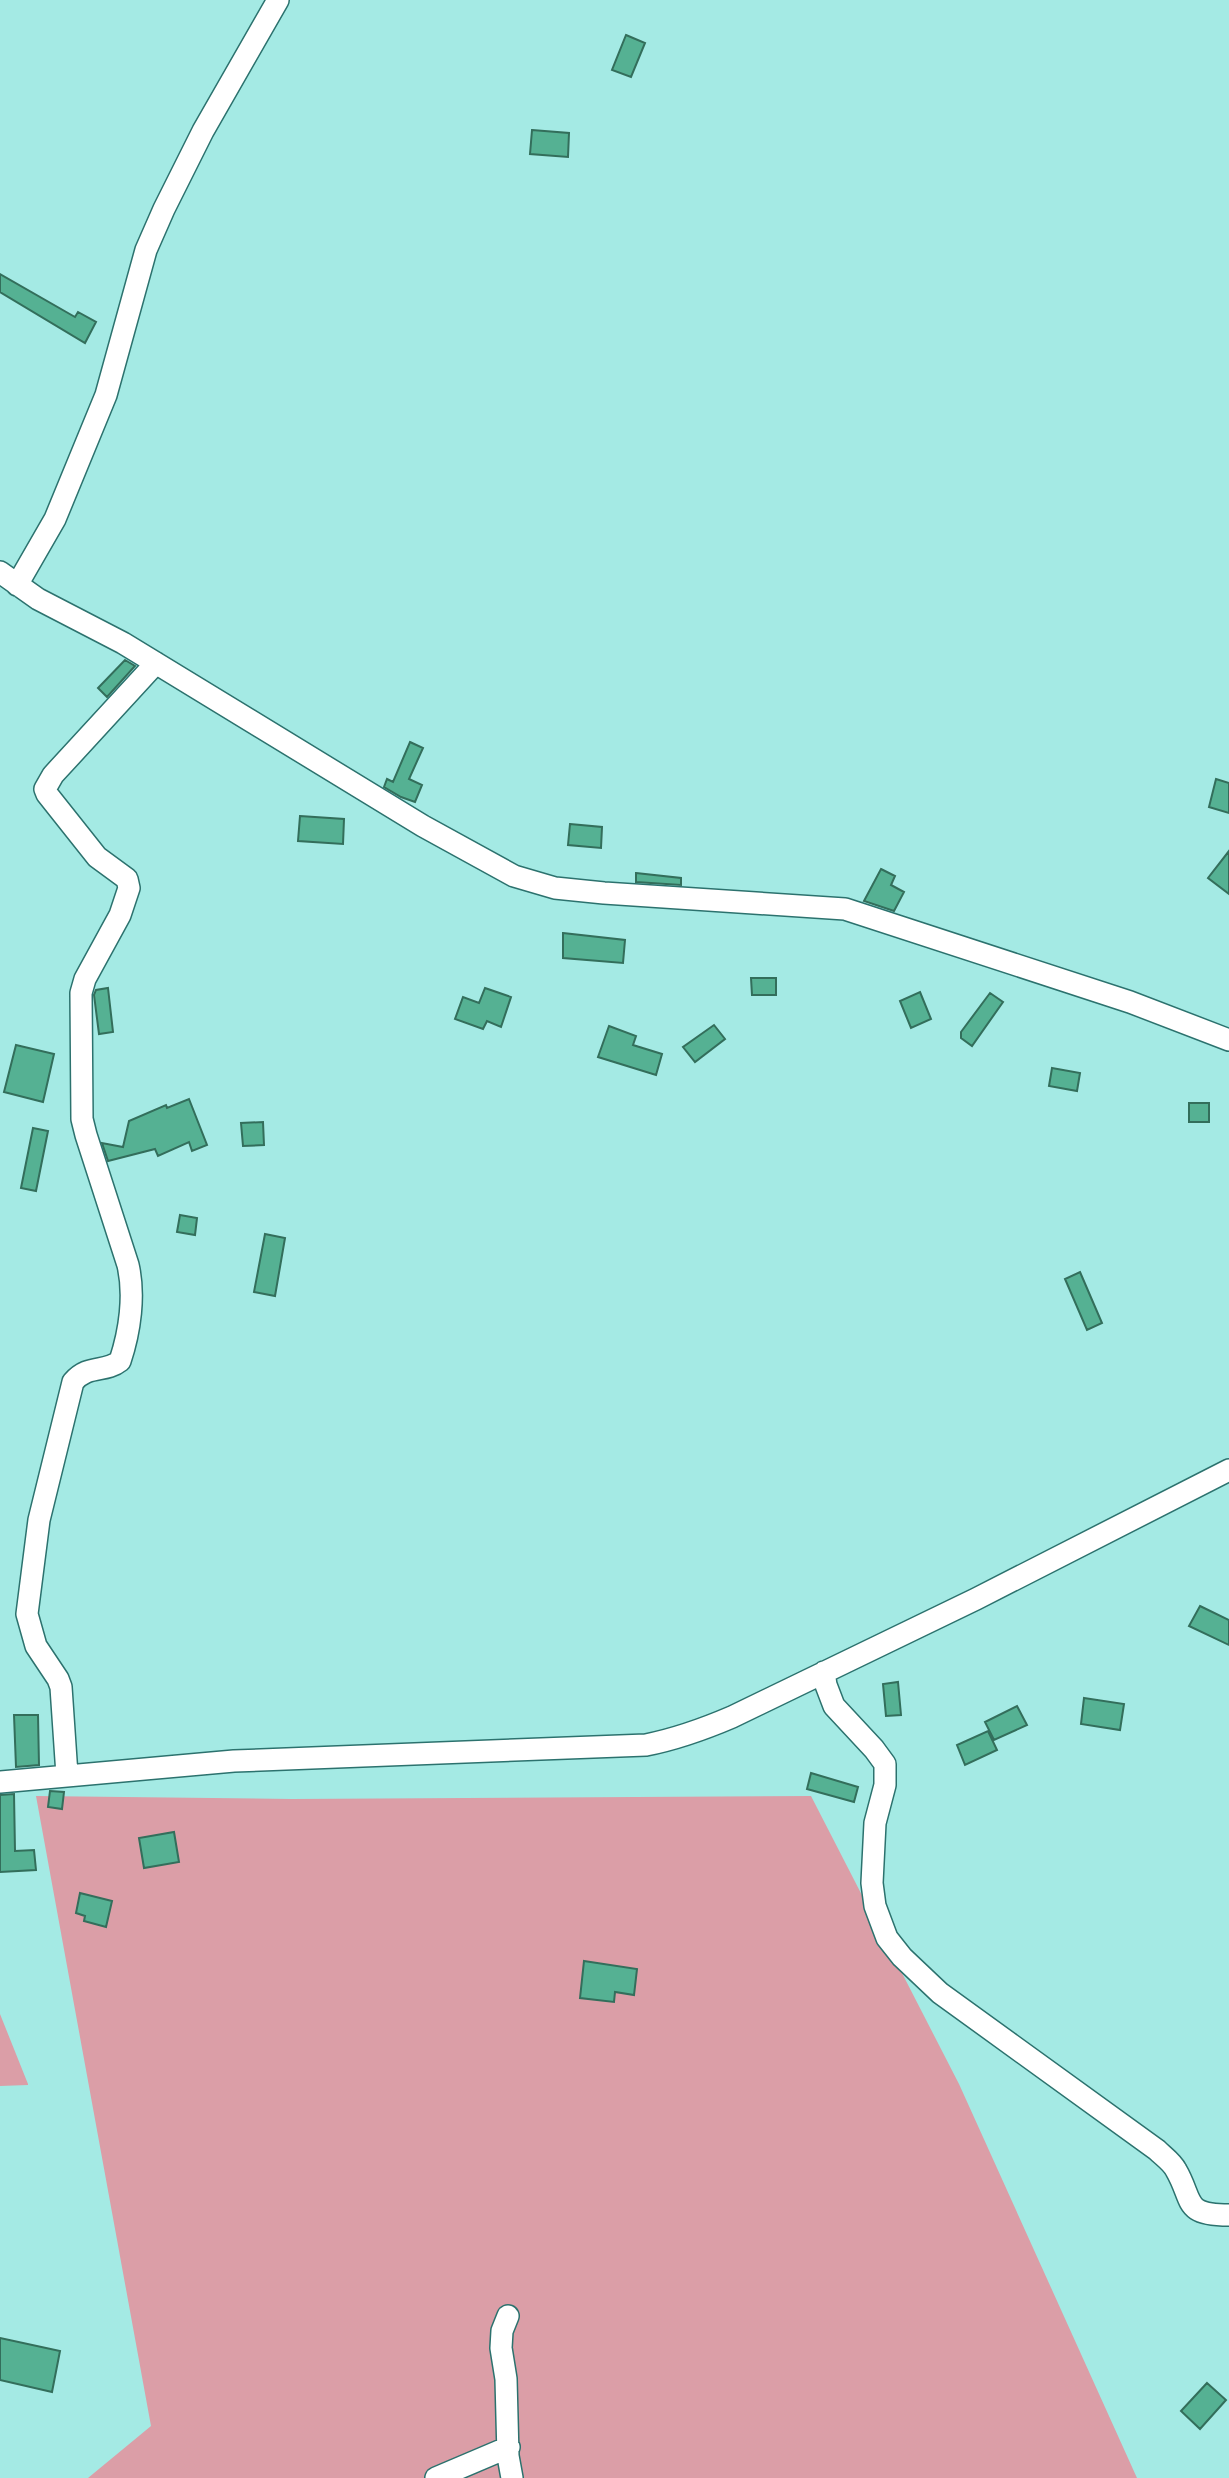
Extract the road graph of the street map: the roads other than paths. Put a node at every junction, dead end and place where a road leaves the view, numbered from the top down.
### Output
1 (278, 0) edge
2 (8, 578) edge
3 (156, 663) junction
4 (1228, 1035) edge
5 (1229, 1471) edge
6 (824, 1672) junction
7 (67, 1775) junction
8 (0, 1782) edge
9 (1229, 2215) edge
10 (508, 2316) dead end
11 (509, 2447) junction
12 (436, 2478) edge
13 (512, 2478) edge

1 - 2 street
2 - 3 street
3 - 4 street
3 - 7 street
5 - 6 street
6 - 7 street
6 - 9 street
7 - 8 street
10 - 11 street
11 - 12 street
11 - 13 street

